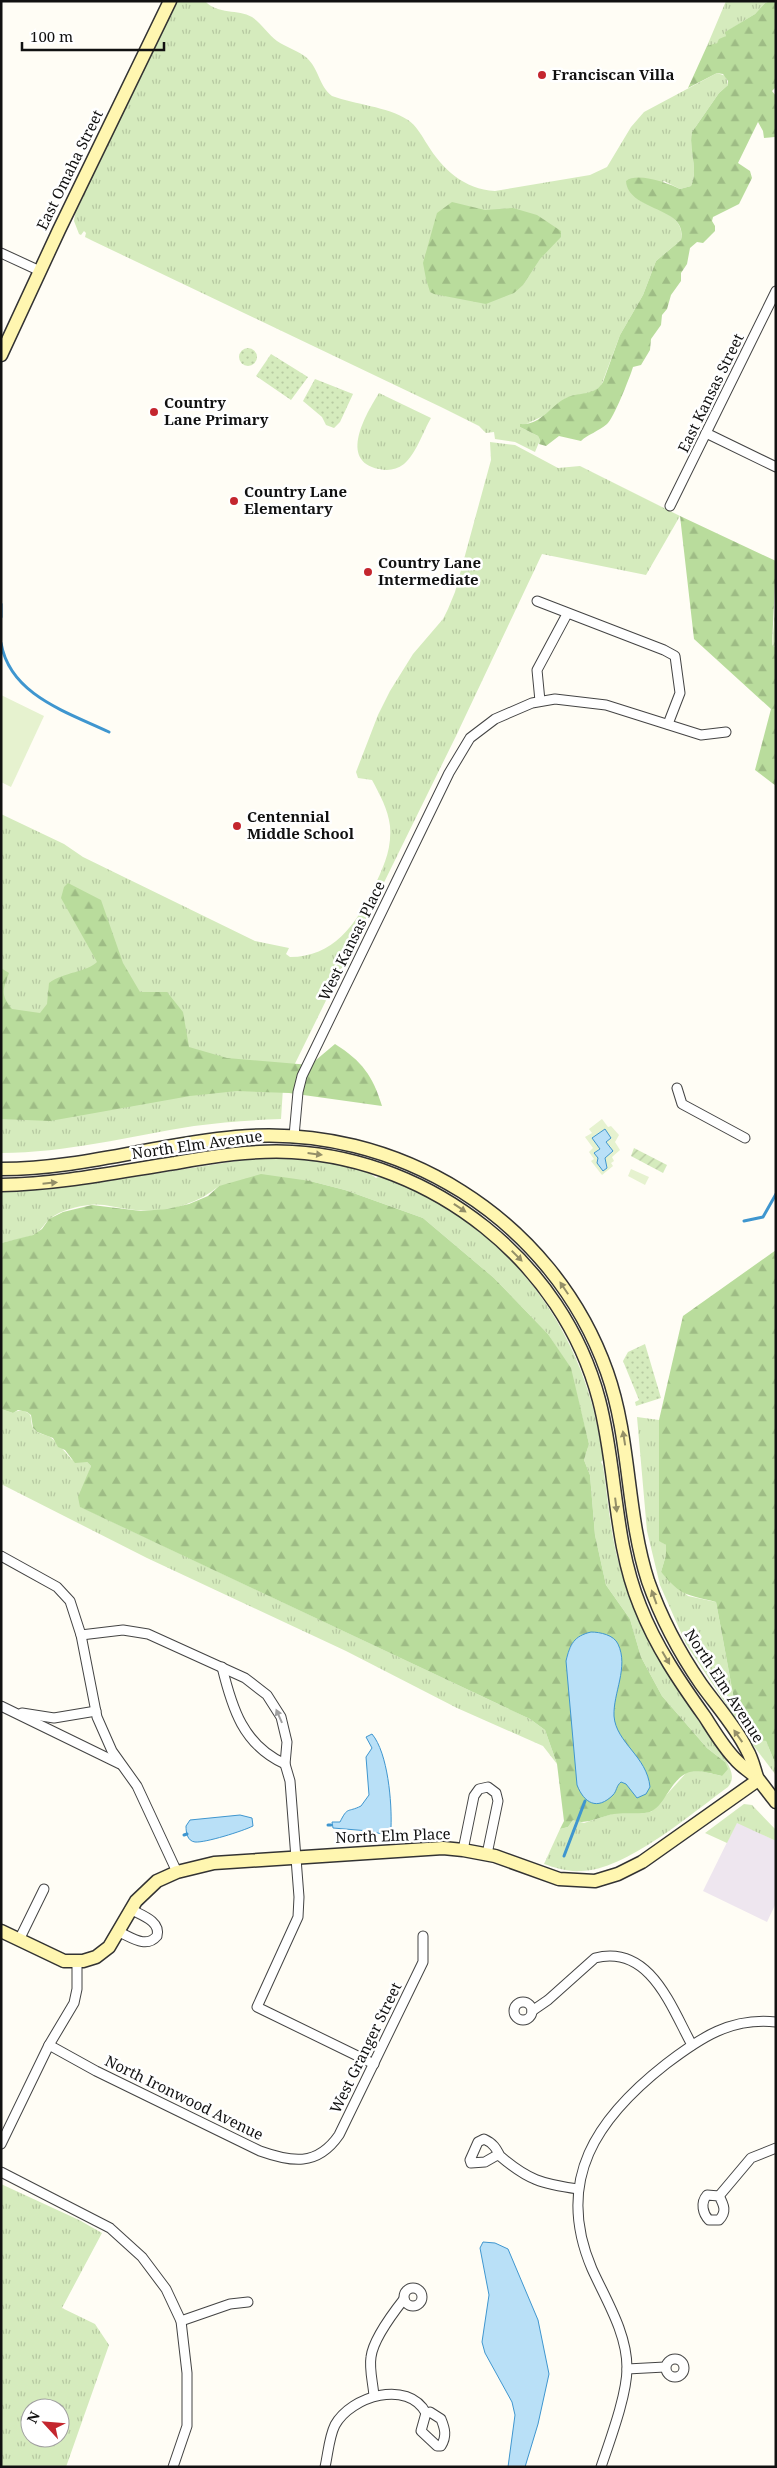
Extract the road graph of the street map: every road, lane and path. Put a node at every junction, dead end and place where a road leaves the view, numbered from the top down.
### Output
1 (170, 1) edge
2 (1, 253) edge
3 (40, 271) junction
4 (776, 291) edge
5 (1, 355) edge
6 (706, 434) junction
7 (776, 468) edge
8 (670, 506) dead end
9 (537, 601) dead end
10 (567, 614) junction
11 (540, 701) junction
12 (668, 724) junction
13 (726, 732) dead end
14 (677, 1088) dead end
15 (294, 1136) junction
16 (746, 1138) dead end
17 (293, 1152) junction
18 (1, 1169) edge
19 (1, 1185) edge
20 (491, 1210) junction
21 (481, 1223) junction
22 (598, 1350) junction
23 (584, 1356) junction
24 (1, 1556) edge
25 (81, 1636) junction
26 (222, 1667) junction
27 (1, 1706) edge
28 (96, 1711) junction
29 (12, 1712) junction
30 (285, 1764) junction
31 (122, 1765) junction
32 (758, 1780) junction
33 (776, 1802) edge
34 (463, 1850) junction
35 (487, 1854) junction
36 (296, 1857) junction
37 (177, 1872) junction
38 (44, 1889) dead end
39 (130, 1909) junction
40 (1, 1931) edge
41 (119, 1932) junction
42 (423, 1936) dead end
43 (19, 1940) junction
44 (77, 1962) junction
45 (532, 2011) dead end
46 (775, 2020) edge
47 (49, 2045) junction
48 (692, 2045) junction
49 (374, 2064) junction
50 (1, 2144) edge
51 (776, 2148) edge
52 (499, 2154) dead end
53 (310, 2158) joint
54 (1, 2172) edge
55 (578, 2189) junction
56 (719, 2196) dead end
57 (404, 2299) dead end
58 (248, 2302) dead end
59 (181, 2321) junction
60 (665, 2368) dead end
61 (627, 2369) junction
62 (374, 2396) junction
63 (426, 2413) dead end
64 (173, 2467) edge
65 (324, 2467) edge
66 (601, 2467) edge

1 - 3 main road, East Omaha Street
2 - 3 street
3 - 5 main road, East Omaha Street
4 - 6 street, East Kansas Street
6 - 7 street
6 - 8 street, East Kansas Street
9 - 10 street
10 - 11 street
10 - 12 street
11 - 12 street, West Kansas Place
11 - 15 street, West Kansas Place
12 - 13 street, West Kansas Place
14 - 16 street
15 - 17 main road
15 - 18 main road, North Elm Avenue
15 - 20 main road, North Elm Avenue
19 -> 17 main road, North Elm Avenue
17 -> 21 main road, North Elm Avenue
20 - 21 main road
22 -> 20 main road, North Elm Avenue
21 -> 23 main road, North Elm Avenue
22 - 23 main road
32 -> 22 main road, North Elm Avenue
23 -> 32 main road, North Elm Avenue
24 - 25 street
25 - 26 street
25 - 28 street
26 - 30 street
30 -> 26 street
27 - 29 street
28 - 29 street
28 - 31 street
29 - 31 street
30 - 36 street
31 - 37 street
32 - 33 main road
32 - 35 main road, North Elm Place
34 - 35 main road, North Elm Place
34 - 35 street
34 - 36 main road, North Elm Place
36 - 37 main road, North Elm Place
36 - 49 street
37 - 39 main road, North Elm Place
38 - 43 street
39 - 41 main road, North Elm Place
39 - 41 street
40 - 43 main road
41 - 44 main road, North Elm Place
42 - 49 street, West Granger Street
43 - 44 main road
44 - 47 street
45 - 48 street
46 - 48 street
47 - 50 street
47 - 53 street, North Ironwood Avenue
48 - 55 street
49 - 53 street, West Granger Street
51 - 56 street
52 - 55 street
54 - 59 street
55 - 61 street
57 - 62 street
58 - 59 street
59 - 64 street
60 - 61 street
61 - 66 street
62 - 63 street
62 - 65 street

